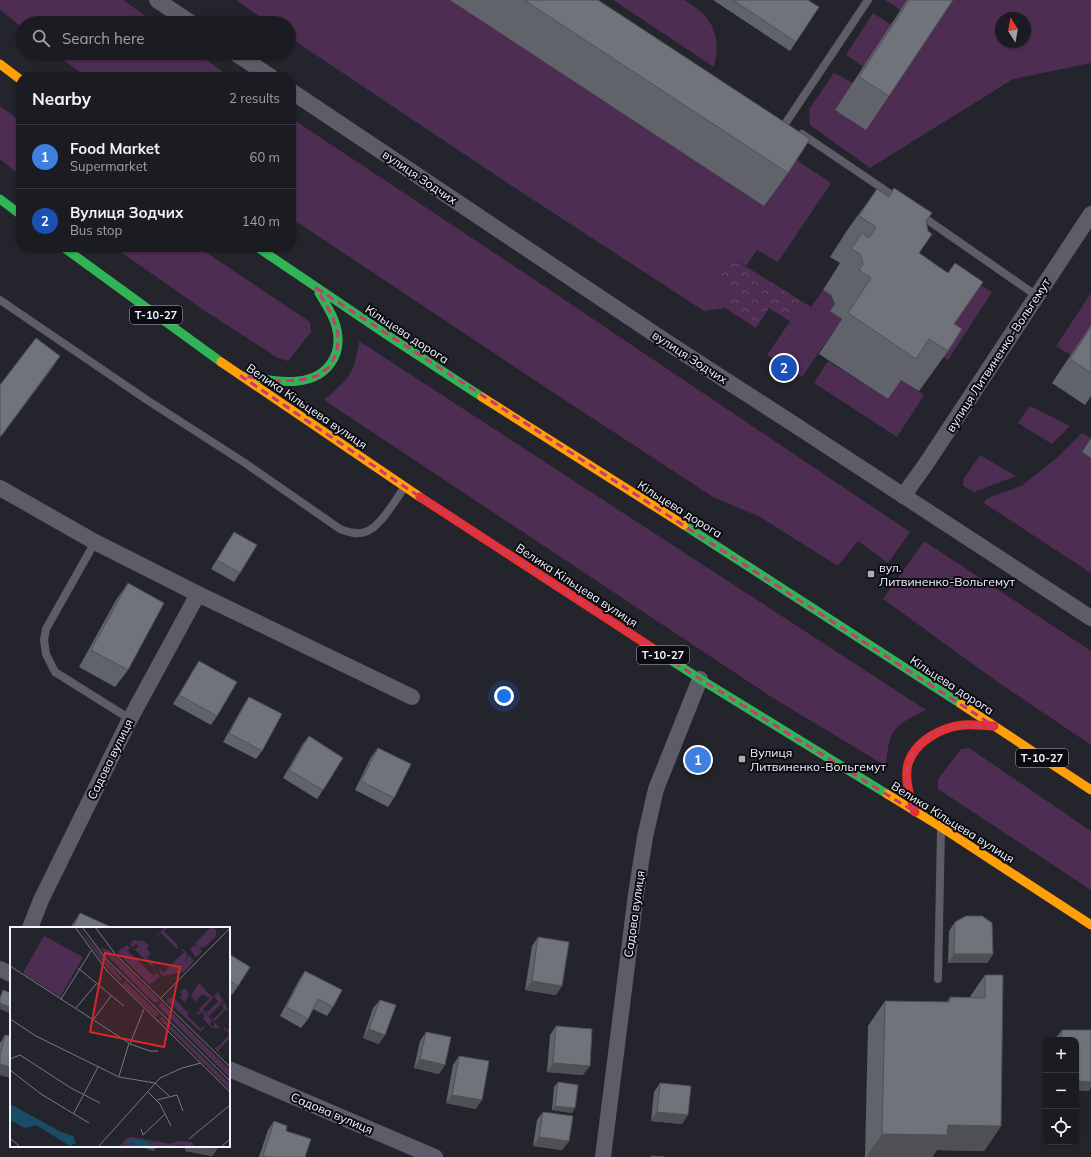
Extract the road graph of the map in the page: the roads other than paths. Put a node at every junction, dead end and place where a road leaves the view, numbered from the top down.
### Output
1 (158, 0) edge
2 (868, 0) edge
3 (181, 16) edge
4 (246, 60) edge
5 (0, 64) edge
6 (264, 72) edge
7 (16, 76) edge
8 (296, 93) edge
9 (0, 199) edge
10 (902, 202) edge
11 (915, 210) edge
12 (16, 211) edge
13 (1091, 214) edge
14 (69, 252) edge
15 (264, 252) edge
16 (316, 288) junction
17 (1037, 296) junction
18 (0, 300) edge
19 (241, 376) junction
20 (404, 487) junction
21 (0, 488) edge
22 (903, 496) junction
23 (95, 542) junction
24 (198, 594) junction
25 (1091, 618) edge
26 (700, 679) junction
27 (412, 697) dead end
28 (130, 719) junction
29 (994, 726) junction
30 (1091, 790) edge
31 (915, 812) junction
32 (941, 828) junction
33 (1091, 925) edge
34 (30, 927) edge
35 (0, 969) edge
36 (10, 974) edge
37 (938, 979) dead end
38 (230, 1069) edge
39 (435, 1157) edge
40 (603, 1157) edge

1 - 3 street
2 - 10 lane
4 - 6 street
5 - 7 highway
8 - 22 street, вулиця Зодчих
9 - 12 highway
11 - 17 lane
13 - 17 street, вулиця Литвиненко-Вольгемут
14 - 19 highway, Велика Кільцева вулиця / Т-10-27
15 - 16 highway, Кільцева дорога / Т-10-27
16 - 19 highway
16 - 29 highway, Кільцева дорога / Т-10-27
17 - 22 street, вулиця Литвиненко-Вольгемут
18 - 20 lane
19 - 20 highway, Велика Кільцева вулиця / Т-10-27
20 - 26 highway, Велика Кільцева вулиця / Т-10-27
21 - 23 street
22 - 25 street, вулиця Зодчих
23 - 24 street
23 - 28 lane
24 - 27 street
24 - 28 street, Садова вулиця
26 - 31 highway, Велика Кільцева вулиця / Т-10-27
26 - 40 street, Садова вулиця
28 - 34 street, Садова вулиця
29 - 30 highway, Кільцева дорога / Т-10-27
29 - 31 highway
31 - 32 highway, Велика Кільцева вулиця / Т-10-27
32 - 33 highway, Велика Кільцева вулиця / Т-10-27
32 - 37 lane
35 - 36 street
38 - 39 street, Садова вулиця

